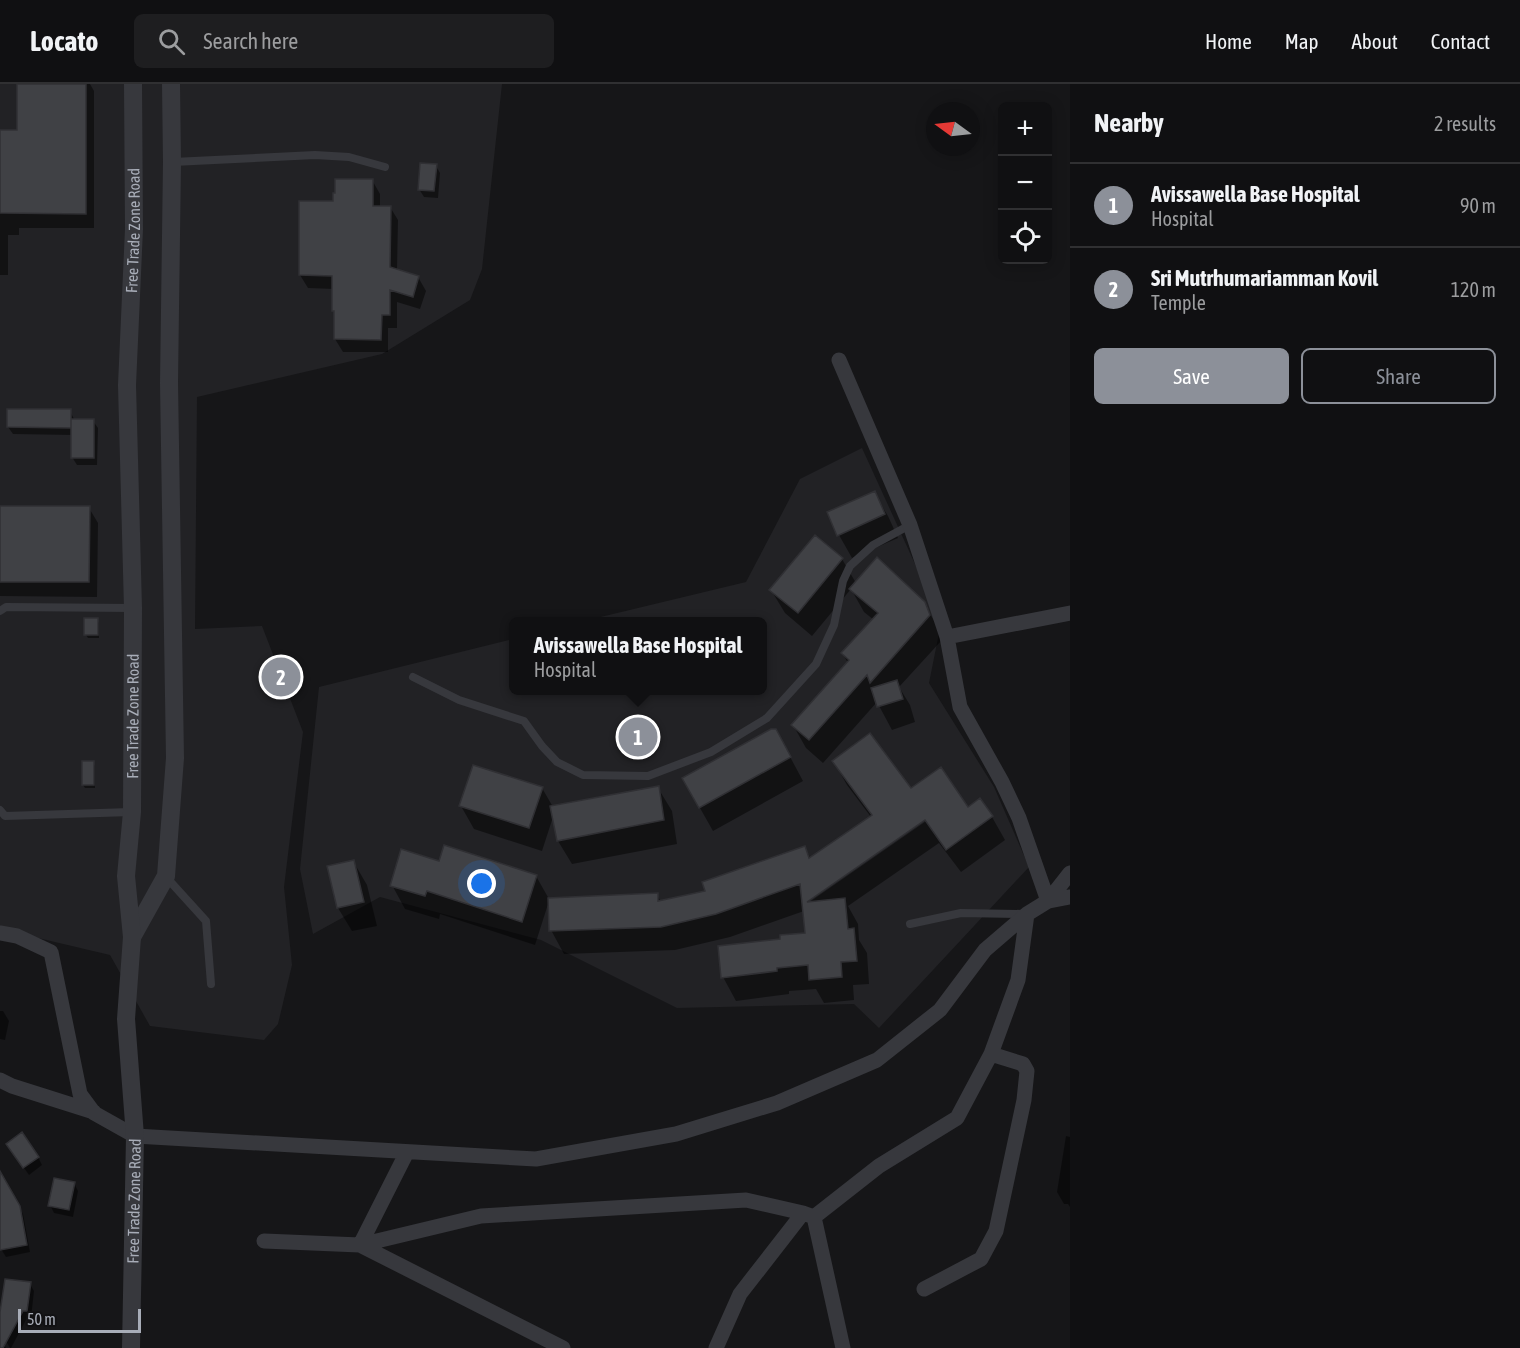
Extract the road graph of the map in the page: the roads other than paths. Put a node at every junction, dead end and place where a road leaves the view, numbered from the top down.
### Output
1 (133, 84) edge
2 (171, 84) edge
3 (172, 162) junction
4 (385, 167) dead end
5 (839, 360) dead end
6 (910, 525) junction
7 (133, 609) junction
8 (0, 611) edge
9 (1070, 613) edge
10 (947, 637) junction
11 (413, 677) dead end
12 (0, 810) edge
13 (132, 812) junction
14 (1070, 873) edge
15 (166, 876) junction
16 (1070, 897) edge
17 (1048, 901) junction
18 (1028, 914) junction
19 (910, 924) dead end
20 (0, 933) edge
21 (132, 937) junction
22 (211, 984) dead end
23 (991, 1054) junction
24 (0, 1080) edge
25 (94, 1113) junction
26 (135, 1136) junction
27 (407, 1152) junction
28 (809, 1215) junction
29 (264, 1241) dead end
30 (360, 1245) junction
31 (924, 1289) dead end
32 (131, 1348) edge
33 (563, 1348) edge
34 (716, 1348) edge
35 (843, 1348) edge

1 - 7 street, Free Trade Zone Road
2 - 3 street
3 - 4 lane
3 - 15 street
5 - 6 street
6 - 10 street
6 - 11 lane
7 - 8 lane
7 - 13 street, Free Trade Zone Road
9 - 10 street
10 - 17 street
12 - 13 lane
13 - 21 street, Free Trade Zone Road
14 - 17 street
15 - 21 street
15 - 22 lane
16 - 17 street
17 - 18 street
18 - 19 lane
18 - 23 street
18 - 27 street
20 - 25 street
21 - 26 street, Free Trade Zone Road
23 - 28 street
23 - 31 street
24 - 25 street
25 - 26 street
26 - 27 street
26 - 32 street, Free Trade Zone Road
27 - 30 street
28 - 30 street
28 - 34 street
28 - 35 street
29 - 30 street
30 - 33 street

